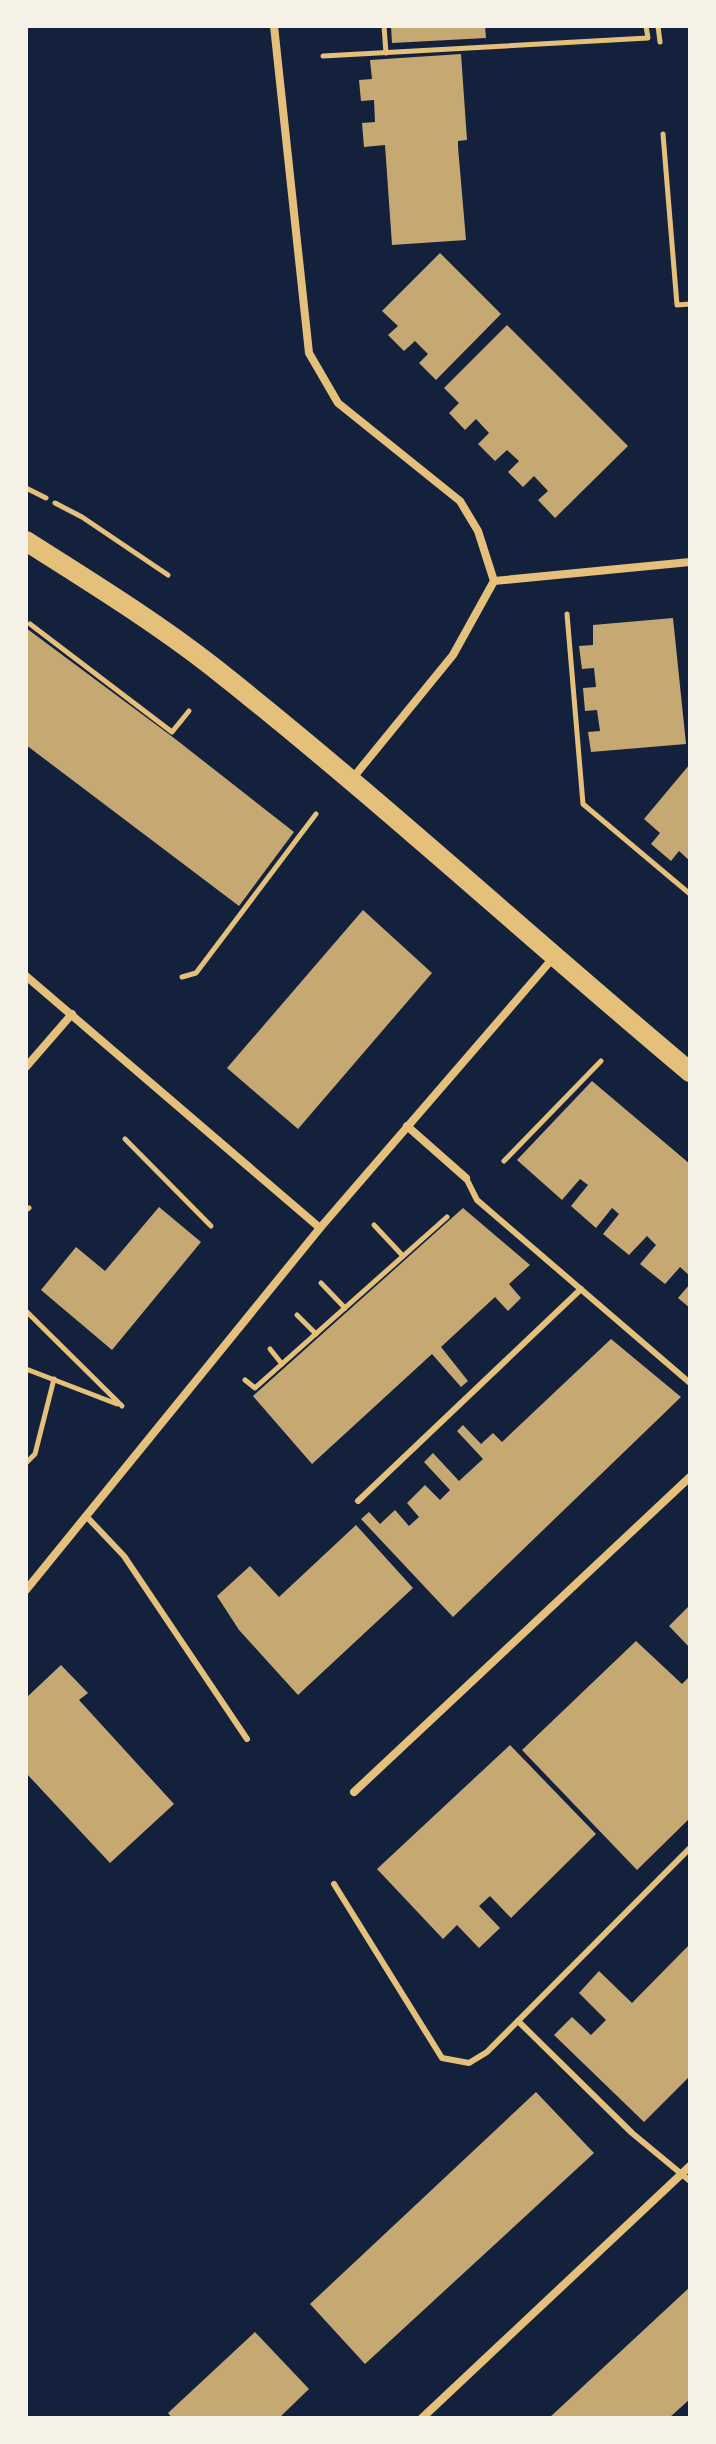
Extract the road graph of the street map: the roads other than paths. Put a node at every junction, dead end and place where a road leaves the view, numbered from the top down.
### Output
1 (274, 26) edge
2 (26, 541) edge
3 (690, 562) edge
4 (494, 581) junction
5 (352, 780) junction
6 (554, 958) junction
7 (26, 976) edge
8 (72, 1014) junction
9 (26, 1067) edge
10 (690, 1072) edge
11 (407, 1126) junction
12 (466, 1178) joint
13 (320, 1228) junction
14 (581, 1289) junction
15 (690, 1383) edge
16 (690, 1477) edge
17 (358, 1501) dead end
18 (87, 1517) junction
19 (26, 1590) edge
20 (247, 1739) dead end
21 (354, 1792) dead end
22 (690, 1848) edge
23 (334, 1884) dead end
24 (518, 2021) junction
25 (690, 2166) edge
26 (681, 2174) junction
27 (690, 2181) edge
28 (422, 2418) edge

1 - 4 street
2 - 5 main road
3 - 4 street
4 - 5 street
5 - 6 main road
6 - 10 main road
6 - 11 street
7 - 8 street
8 - 9 street
8 - 13 street
11 - 12 street
11 - 13 street
12 - 14 lane
13 - 18 street
14 - 15 lane
14 - 17 lane
16 - 21 street
18 - 19 street
18 - 20 lane
22 - 24 lane
23 - 24 lane
24 - 26 lane
25 - 26 street
26 - 27 lane
26 - 28 street

